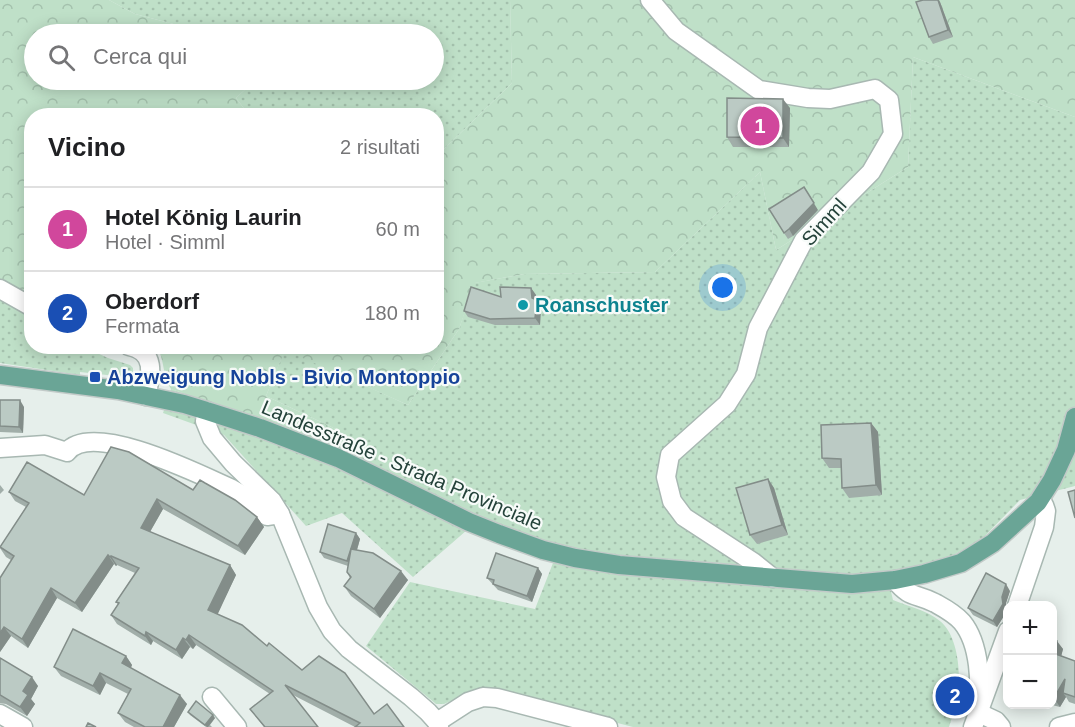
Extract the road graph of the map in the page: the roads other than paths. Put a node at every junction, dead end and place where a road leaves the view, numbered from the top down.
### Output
1 (650, 0) edge
2 (0, 289) edge
3 (24, 302) edge
4 (145, 354) edge
5 (0, 375) edge
6 (146, 396) junction
7 (207, 411) junction
8 (1075, 417) edge
9 (0, 448) edge
10 (1038, 502) junction
11 (280, 513) junction
12 (773, 578) junction
13 (895, 580) junction
14 (1019, 601) edge
15 (1003, 646) edge
16 (212, 697) dead end
17 (0, 714) edge
18 (976, 720) edge
19 (1075, 723) edge
20 (438, 725) edge
21 (23, 727) edge
22 (237, 727) edge
23 (608, 727) edge
24 (1000, 727) edge
25 (1059, 727) edge

1 - 12 street, Simml
2 - 3 street
4 - 6 street
5 - 6 main road, Landesstraße - Strada Provinciale
6 - 7 main road, Landesstraße - Strada Provinciale
7 - 11 street
7 - 12 main road, Landesstraße - Strada Provinciale
8 - 10 main road, Landesstraße - Strada Provinciale
9 - 11 street
10 - 13 main road, Landesstraße - Strada Provinciale
10 - 14 street
11 - 20 street
12 - 13 main road, Landesstraße - Strada Provinciale
13 - 18 street
15 - 18 street
16 - 22 street
17 - 21 street
18 - 24 street
19 - 25 street
20 - 23 street

